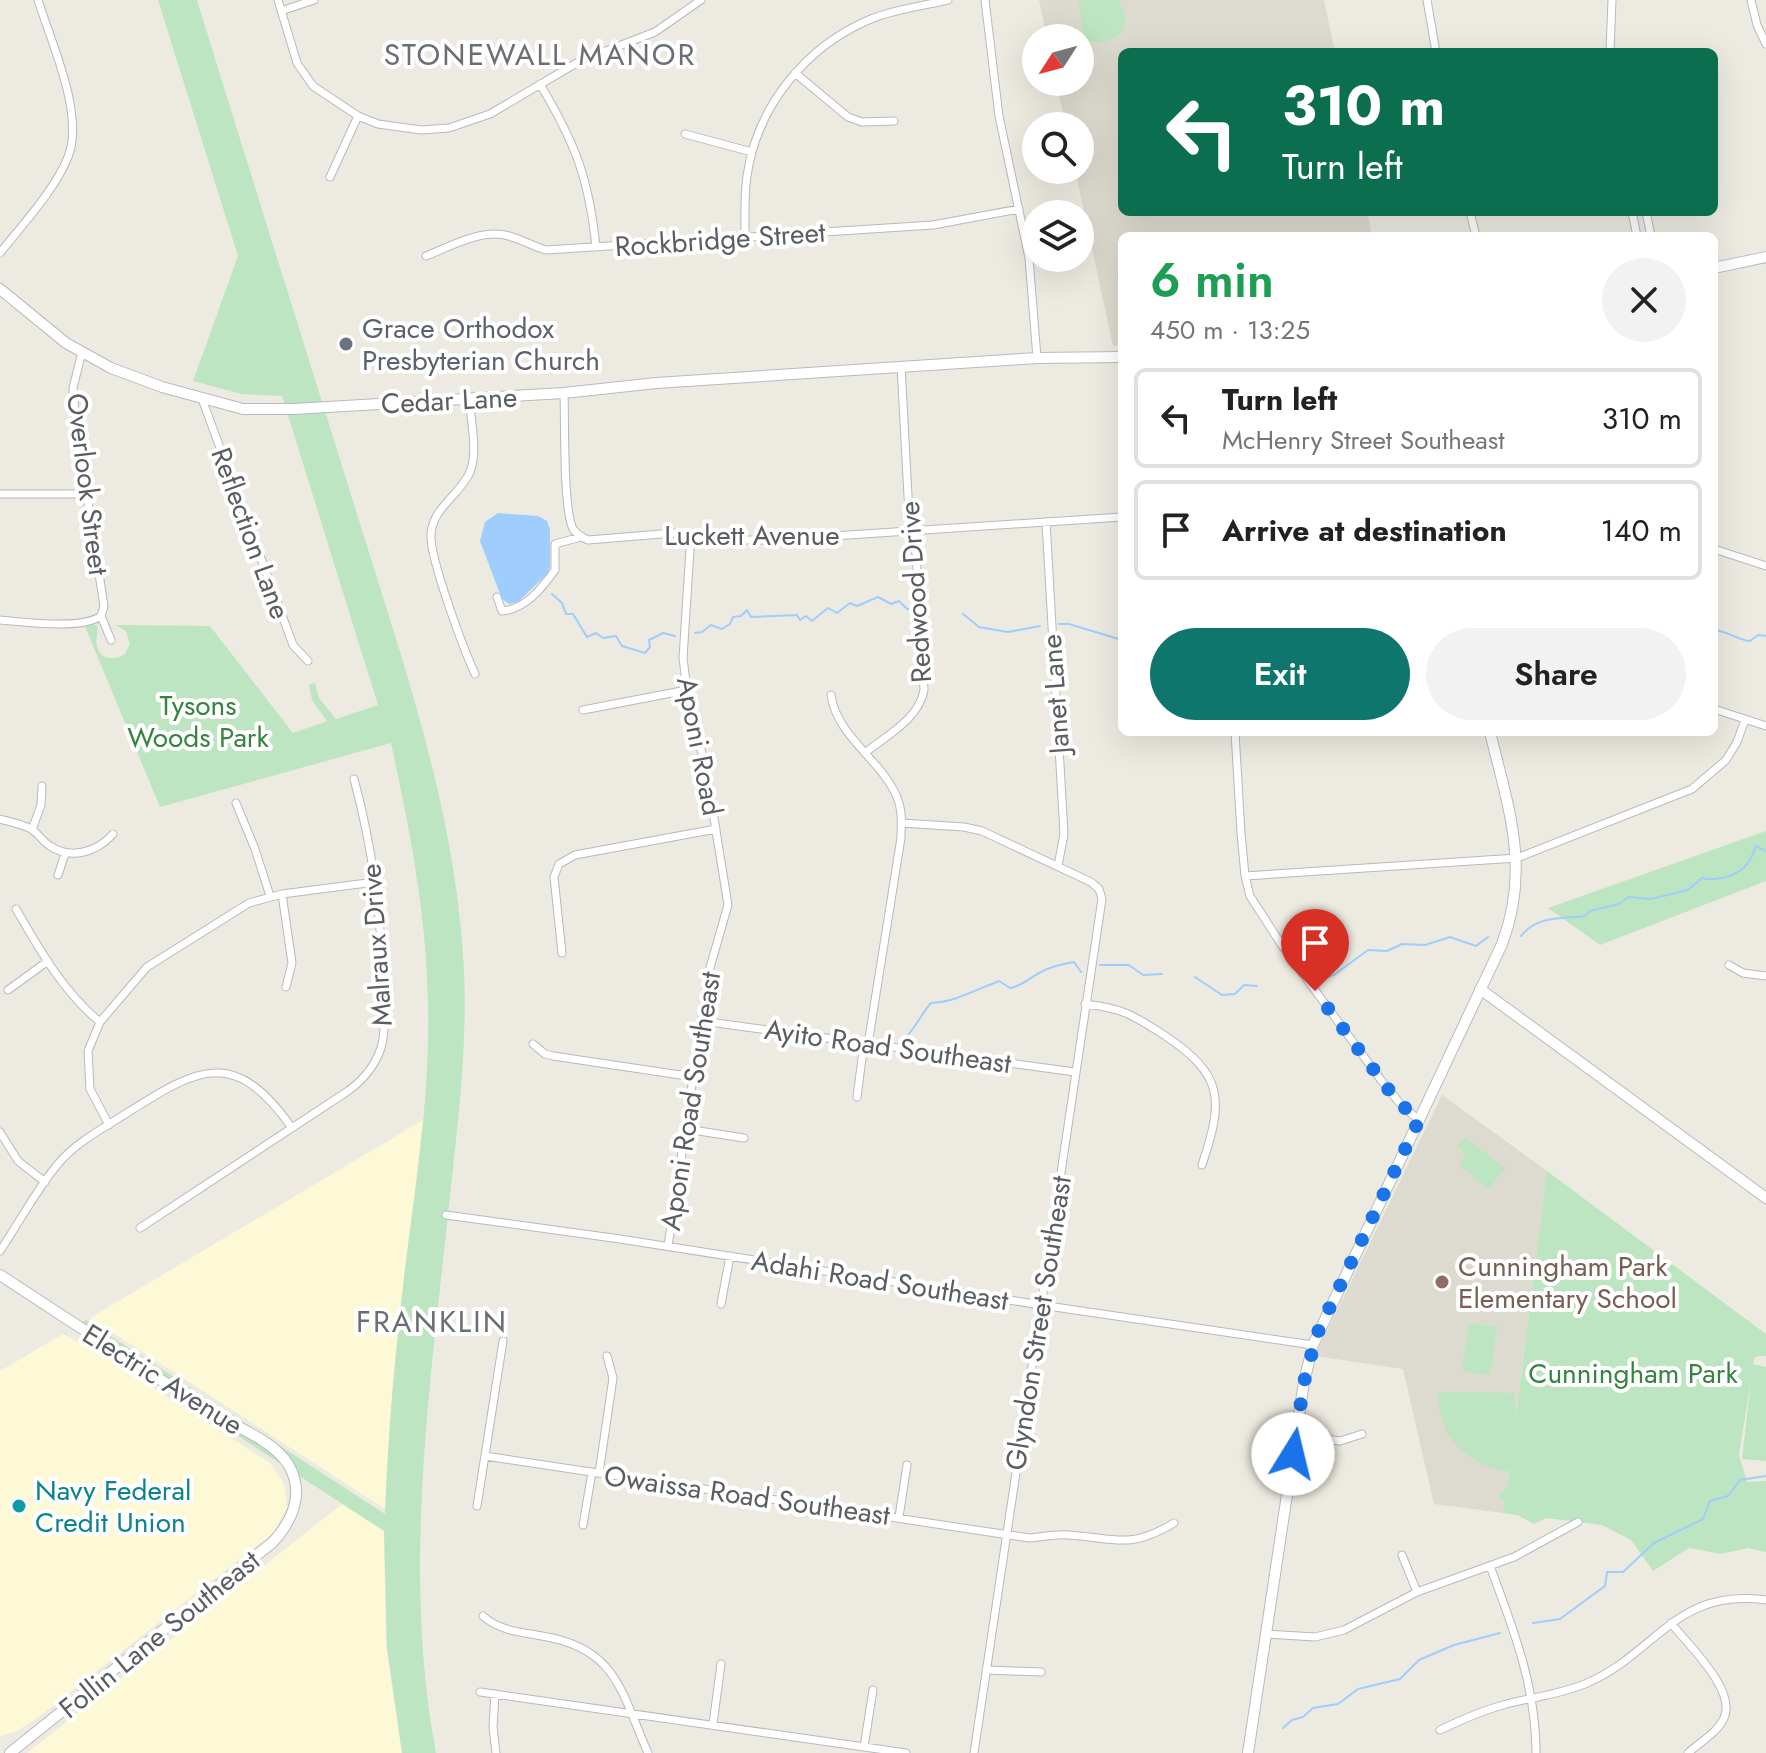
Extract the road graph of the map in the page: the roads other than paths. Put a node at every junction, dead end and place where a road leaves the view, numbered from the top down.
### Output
1 (38, 0) edge
2 (278, 0) edge
3 (314, 0) edge
4 (701, 0) edge
5 (948, 0) edge
6 (985, 0) edge
7 (1427, 0) edge
8 (1612, 0) edge
9 (1751, 0) edge
10 (281, 11) junction
11 (1766, 44) edge
12 (1435, 48) edge
13 (1610, 48) edge
14 (795, 73) junction
15 (540, 84) junction
16 (358, 116) junction
17 (894, 121) dead end
18 (685, 134) dead end
19 (752, 152) junction
20 (330, 177) dead end
21 (1019, 209) junction
22 (745, 237) junction
23 (596, 247) junction
24 (0, 253) edge
25 (426, 256) dead end
26 (1766, 257) edge
27 (1718, 267) edge
28 (0, 289) edge
29 (82, 352) junction
30 (1118, 357) edge
31 (1037, 358) junction
32 (901, 366) junction
33 (564, 393) junction
34 (202, 399) junction
35 (469, 399) junction
36 (0, 494) edge
37 (86, 494) junction
38 (1118, 517) edge
39 (1046, 522) junction
40 (912, 532) junction
41 (691, 534) junction
42 (579, 535) junction
43 (1718, 550) edge
44 (1766, 566) edge
45 (497, 597) dead end
46 (502, 611) junction
47 (101, 616) junction
48 (0, 620) edge
49 (505, 621) dead end
50 (111, 640) dead end
51 (308, 661) dead end
52 (475, 674) dead end
53 (687, 690) junction
54 (831, 695) dead end
55 (583, 710) dead end
56 (1718, 710) edge
57 (1745, 720) junction
58 (1766, 726) edge
59 (1235, 736) edge
60 (1491, 736) edge
61 (865, 753) junction
62 (354, 779) dead end
63 (42, 786) dead end
64 (236, 803) dead end
65 (0, 819) edge
66 (902, 823) junction
67 (716, 829) junction
68 (32, 830) junction
69 (113, 834) dead end
70 (65, 854) junction
71 (1517, 858) junction
72 (1058, 866) junction
73 (58, 875) dead end
74 (1245, 876) junction
75 (375, 882) junction
76 (282, 894) junction
77 (270, 896) junction
78 (16, 909) dead end
79 (562, 953) dead end
80 (713, 955) joint
81 (48, 961) junction
82 (1729, 965) dead end
83 (1766, 976) edge
84 (286, 987) dead end
85 (1480, 989) junction
86 (8, 990) dead end
87 (1085, 1004) junction
88 (702, 1021) junction
89 (100, 1022) junction
90 (533, 1044) dead end
91 (866, 1044) junction
92 (1075, 1072) junction
93 (694, 1077) junction
94 (857, 1097) dead end
95 (1419, 1120) junction
96 (109, 1125) junction
97 (292, 1128) junction
98 (686, 1129) junction
99 (0, 1132) edge
100 (744, 1138) dead end
101 (1202, 1165) dead end
102 (45, 1182) junction
103 (1766, 1198) edge
104 (446, 1215) dead end
105 (140, 1228) dead end
106 (668, 1246) junction
107 (0, 1251) edge
108 (730, 1256) junction
109 (0, 1275) edge
110 (721, 1304) dead end
111 (1041, 1305) junction
112 (503, 1341) dead end
113 (1313, 1345) junction
114 (607, 1356) dead end
115 (1362, 1434) dead end
116 (1296, 1435) junction
117 (485, 1456) junction
118 (907, 1465) dead end
119 (596, 1473) junction
120 (295, 1505) joint
121 (477, 1506) dead end
122 (899, 1517) junction
123 (1578, 1522) dead end
124 (1174, 1523) dead end
125 (583, 1525) dead end
126 (1007, 1535) junction
127 (1402, 1555) dead end
128 (1490, 1566) junction
129 (1417, 1592) junction
130 (1766, 1600) edge
131 (483, 1616) dead end
132 (1671, 1623) junction
133 (1266, 1634) junction
134 (721, 1664) dead end
135 (986, 1670) junction
136 (1041, 1672) dead end
137 (873, 1690) dead end
138 (480, 1692) dead end
139 (495, 1694) junction
140 (1533, 1698) junction
141 (630, 1713) junction
142 (713, 1724) junction
143 (1440, 1730) dead end
144 (864, 1747) junction
145 (10, 1753) edge
146 (496, 1753) edge
147 (648, 1753) edge
148 (906, 1753) edge
149 (974, 1753) edge
150 (1248, 1753) edge
151 (1536, 1753) edge
152 (1688, 1753) edge

1 - 24 street
2 - 10 street
3 - 10 street
4 - 15 street
5 - 14 street
6 - 21 street
7 - 12 street
8 - 13 street
9 - 11 street
10 - 16 street
14 - 17 street
14 - 19 street
15 - 16 street
15 - 23 street
16 - 20 street
18 - 19 street
19 - 22 street
21 - 22 street, Rockbridge Street
21 - 31 street
22 - 23 street, Rockbridge Street
23 - 25 street, Rockbridge Street
26 - 27 main road
28 - 29 main road, Cedar Lane
29 - 34 main road, Cedar Lane
29 - 37 street, Overlook Street
30 - 31 main road, Cedar Lane
31 - 32 main road, Cedar Lane
32 - 33 main road, Cedar Lane
32 - 40 street, Redwood Drive
33 - 35 main road, Cedar Lane
33 - 42 street
34 - 35 main road, Cedar Lane
34 - 51 street, Reflection Lane
35 - 52 street
36 - 37 street
37 - 47 street, Overlook Street
38 - 39 street, Luckett Avenue
39 - 40 street, Luckett Avenue
39 - 72 street, Janet Lane
40 - 41 street, Luckett Avenue
40 - 61 street, Redwood Drive
41 - 42 street, Luckett Avenue
41 - 53 street, Aponi Road
42 - 46 street
43 - 44 street
45 - 46 street
46 - 49 street
47 - 48 street
47 - 50 street
53 - 55 street
53 - 67 street, Aponi Road
54 - 61 street
56 - 57 street
57 - 58 street
57 - 71 street
59 - 74 street
60 - 71 main road
61 - 66 street
62 - 75 street, Malraux Drive
63 - 68 street
64 - 77 street
65 - 68 street
66 - 72 street
66 - 91 street
67 - 79 street
67 - 80 street, Aponi Road
68 - 70 street
69 - 70 street
70 - 73 street
71 - 74 street
71 - 85 main road
72 - 87 street, Glyndon Street Southeast
74 - 95 street
75 - 76 street
75 - 97 street, Malraux Drive
76 - 77 street
76 - 84 street
77 - 89 street
78 - 81 street
80 - 88 street, Aponi Road Southeast
81 - 86 street
81 - 89 street
82 - 83 street
85 - 95 main road
85 - 103 main road
87 - 92 street, Glyndon Street Southeast
87 - 101 street
88 - 91 street, Ayito Road Southeast
88 - 93 street, Aponi Road Southeast
89 - 96 street
90 - 93 street
91 - 92 street, Ayito Road Southeast
91 - 94 street
92 - 111 street, Glyndon Street Southeast
93 - 98 street, Aponi Road Southeast
95 - 113 main road
96 - 97 street
96 - 102 street
97 - 105 street, Malraux Drive
98 - 100 street
98 - 106 street, Aponi Road Southeast
99 - 102 street
102 - 107 street
104 - 106 street, Adahi Road Southeast
106 - 108 street, Adahi Road Southeast
108 - 110 street
108 - 111 street, Adahi Road Southeast
109 - 120 main road, Electric Avenue
111 - 113 street, Adahi Road Southeast
111 - 126 street, Glyndon Street Southeast
112 - 117 street
113 - 116 main road
114 - 119 street
115 - 116 street
116 - 133 main road
117 - 119 street, Owaissa Road Southeast
117 - 121 street
118 - 122 street
119 - 122 street, Owaissa Road Southeast
119 - 125 street
120 - 145 main road, Follin Lane Southeast
122 - 126 street, Owaissa Road Southeast
123 - 128 street
124 - 126 street, Owaissa Road Southeast
126 - 135 street, Glyndon Street Southeast
127 - 129 street
128 - 129 street
128 - 140 street
129 - 133 street
130 - 132 street
131 - 141 street
132 - 140 street
132 - 152 street
133 - 150 main road
134 - 142 street
135 - 136 street
135 - 149 street, Glyndon Street Southeast
137 - 144 street
138 - 139 street
139 - 141 street
139 - 146 street
140 - 143 street
140 - 151 street
141 - 142 street
141 - 147 street
142 - 144 street
144 - 148 street

